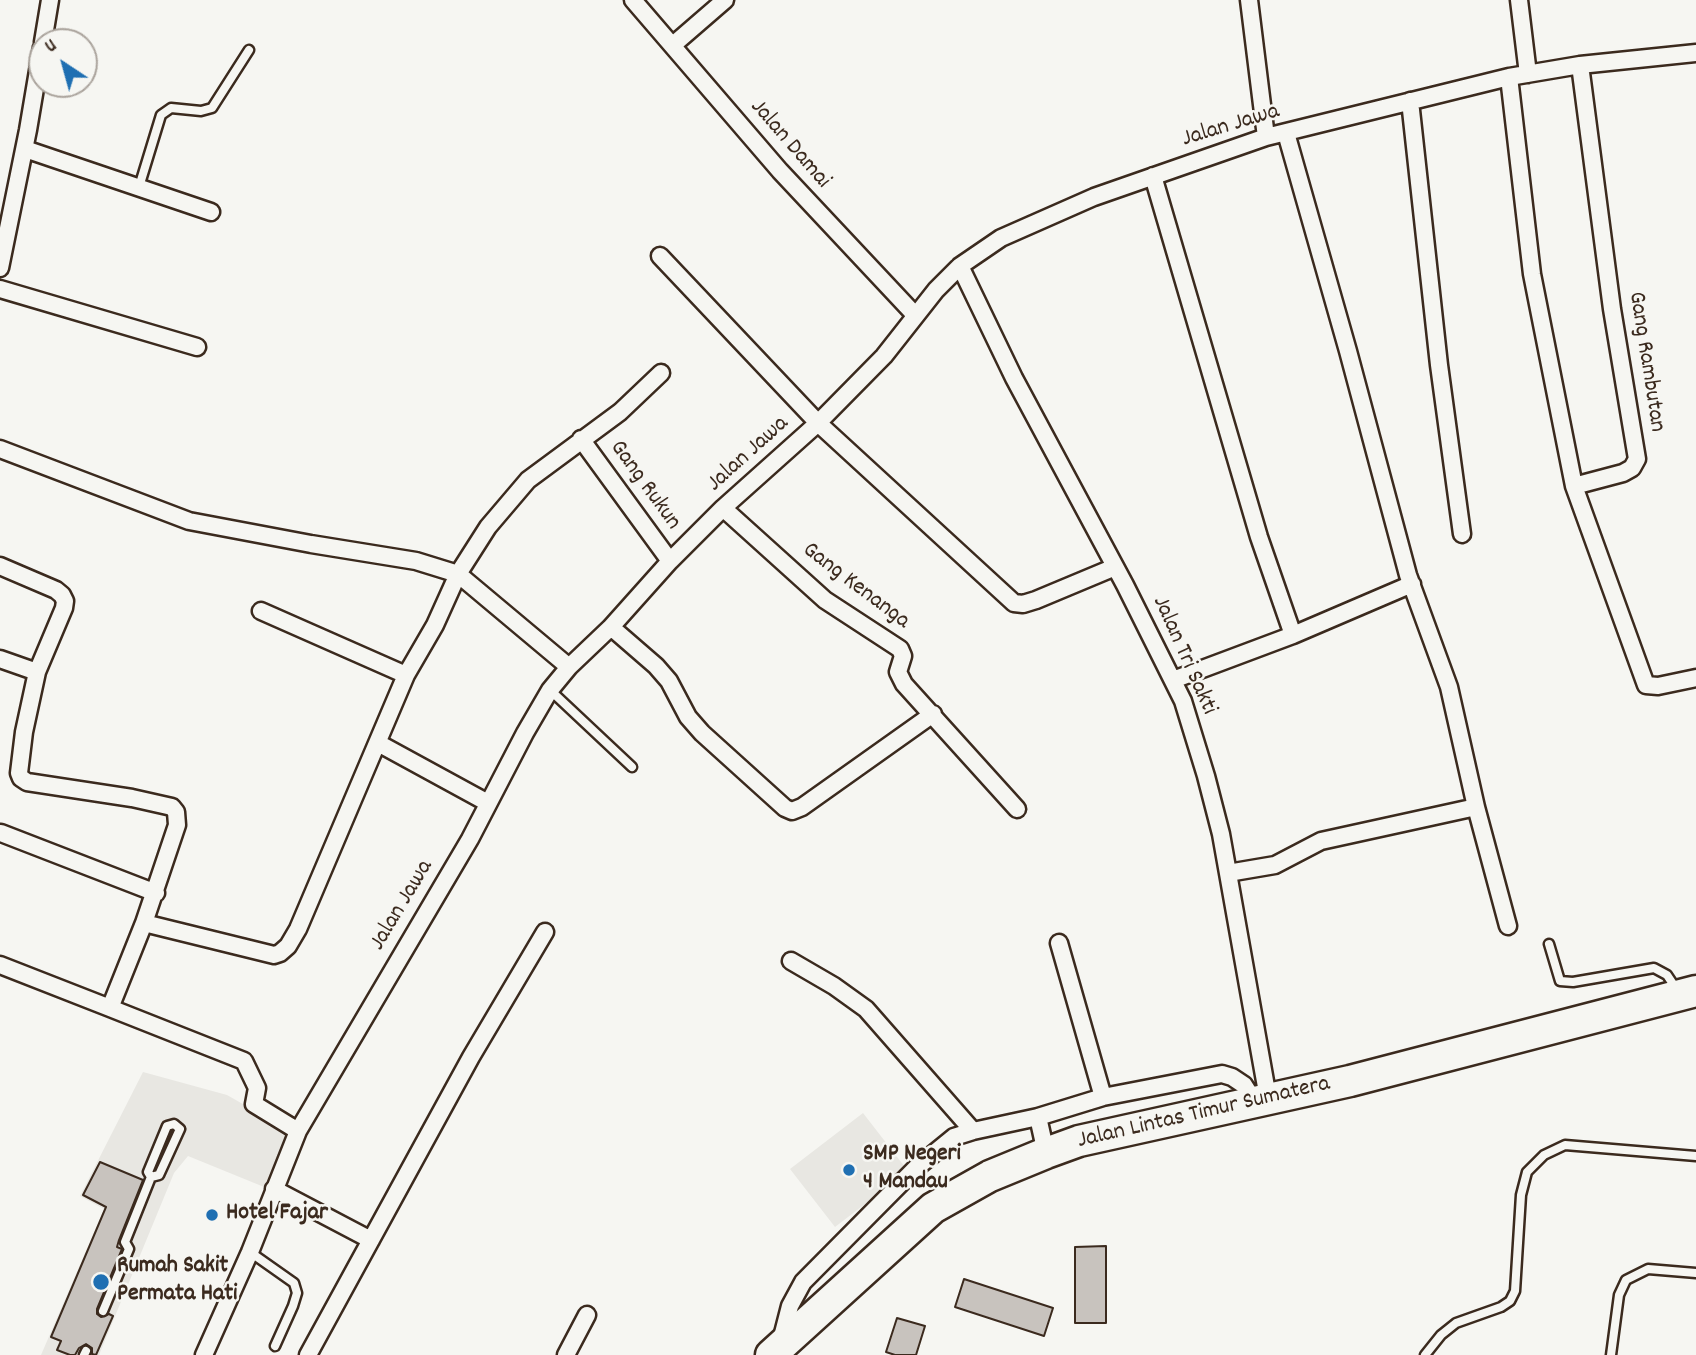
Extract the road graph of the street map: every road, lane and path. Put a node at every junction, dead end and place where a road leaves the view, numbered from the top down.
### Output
1 (50, 0) edge
2 (633, 0) edge
3 (725, 0) edge
4 (1249, 0) edge
5 (1519, 0) edge
6 (45, 28) edge
7 (673, 45) junction
8 (249, 50) dead end
9 (1696, 52) edge
10 (1580, 65) junction
11 (1528, 74) junction
12 (1509, 76) junction
13 (33, 98) edge
14 (1410, 101) junction
15 (1286, 133) junction
16 (1266, 137) junction
17 (24, 149) junction
18 (1153, 176) junction
19 (139, 187) junction
20 (211, 212) dead end
21 (2, 249) edge
22 (660, 256) dead end
23 (960, 266) junction
24 (0, 268) edge
25 (0, 289) edge
26 (915, 315) junction
27 (197, 347) dead end
28 (661, 373) dead end
29 (818, 423) junction
30 (581, 439) junction
31 (0, 449) edge
32 (1574, 486) junction
33 (723, 508) junction
34 (1462, 534) dead end
35 (670, 561) junction
36 (0, 566) edge
37 (1115, 568) junction
38 (458, 574) junction
39 (1412, 584) junction
40 (261, 611) dead end
41 (611, 627) junction
42 (1293, 635) junction
43 (0, 659) edge
44 (569, 667) junction
45 (37, 672) junction
46 (406, 675) junction
47 (1696, 678) edge
48 (1173, 680) junction
49 (550, 690) junction
50 (933, 714) junction
51 (378, 743) junction
52 (632, 766) dead end
53 (488, 803) junction
54 (1475, 807) junction
55 (1017, 808) dead end
56 (1, 833) edge
57 (1228, 873) junction
58 (156, 893) junction
59 (144, 923) junction
60 (1508, 926) dead end
61 (545, 932) dead end
62 (1059, 943) dead end
63 (1549, 944) dead end
64 (791, 961) dead end
65 (0, 965) edge
66 (1688, 993) edge
67 (110, 1008) junction
68 (1103, 1097) junction
69 (1261, 1100) junction
70 (1038, 1117) junction
71 (298, 1131) junction
72 (973, 1131) junction
73 (1046, 1153) junction
74 (1696, 1156) edge
75 (151, 1177) junction
76 (274, 1189) junction
77 (372, 1240) junction
78 (250, 1252) junction
79 (1696, 1273) edge
80 (105, 1312) dead end
81 (587, 1315) dead end
82 (275, 1346) dead end
83 (775, 1351) edge
84 (204, 1355) edge
85 (308, 1355) edge
86 (566, 1355) edge
87 (1425, 1355) edge
88 (1611, 1355) edge

1 - 6 street
2 - 7 street, Jalan Damai
3 - 7 street
4 - 16 street
5 - 11 street
7 - 26 street, Jalan Damai
8 - 19 lane
9 - 10 street, Jalan Jawa
10 - 11 street, Jalan Jawa
10 - 32 street, Gang Rambutan
11 - 12 street, Jalan Jawa
12 - 14 street, Jalan Jawa
12 - 32 street
13 - 17 street
14 - 15 street, Jalan Jawa
14 - 34 street
15 - 16 street, Jalan Jawa
15 - 39 street
16 - 18 street, Jalan Jawa
17 - 19 street
17 - 21 street
18 - 23 street, Jalan Jawa
18 - 42 street
19 - 20 street
21 - 24 street
22 - 29 street
23 - 26 street, Jalan Jawa
23 - 37 street, Jalan Tri Sakti
25 - 27 street
26 - 29 street, Jalan Jawa
28 - 30 street
29 - 33 street, Jalan Jawa
29 - 37 street
30 - 35 street, Gang Rukun
30 - 38 street
31 - 38 street
32 - 47 street
33 - 35 street, Jalan Jawa
33 - 50 street, Gang Kenanga
35 - 41 street, Jalan Jawa
36 - 45 street
37 - 48 street, Jalan Tri Sakti
38 - 44 street
38 - 46 street
39 - 42 street
39 - 54 street
40 - 46 street
41 - 44 street, Jalan Jawa
41 - 50 street
42 - 48 street
43 - 45 street
44 - 49 street, Jalan Jawa
45 - 58 street
46 - 51 street
48 - 57 street, Jalan Tri Sakti
49 - 52 lane
49 - 53 street, Jalan Jawa
50 - 55 street, Gang Kenanga
51 - 53 street
51 - 59 street
53 - 71 street, Jalan Jawa
54 - 57 street
54 - 60 street
56 - 58 street
57 - 69 street, Jalan Tri Sakti
58 - 59 street
59 - 67 street
61 - 77 street
62 - 68 street
63 - 66 lane
64 - 72 street
65 - 67 street
66 - 69 highway, Jalan Lintas Timur Sumatera
67 - 71 street
68 - 69 street
68 - 70 street
69 - 73 highway, Jalan Lintas Timur Sumatera
70 - 72 street
70 - 73 street
71 - 76 street, Jalan Jawa
72 - 83 street
73 - 83 highway, Jalan Lintas Timur Sumatera
74 - 87 lane
75 - 75 lane
75 - 80 lane
76 - 77 street
76 - 78 street, Jalan Jawa
77 - 85 street
78 - 82 lane
78 - 84 street, Jalan Jawa
79 - 88 lane
81 - 86 street

